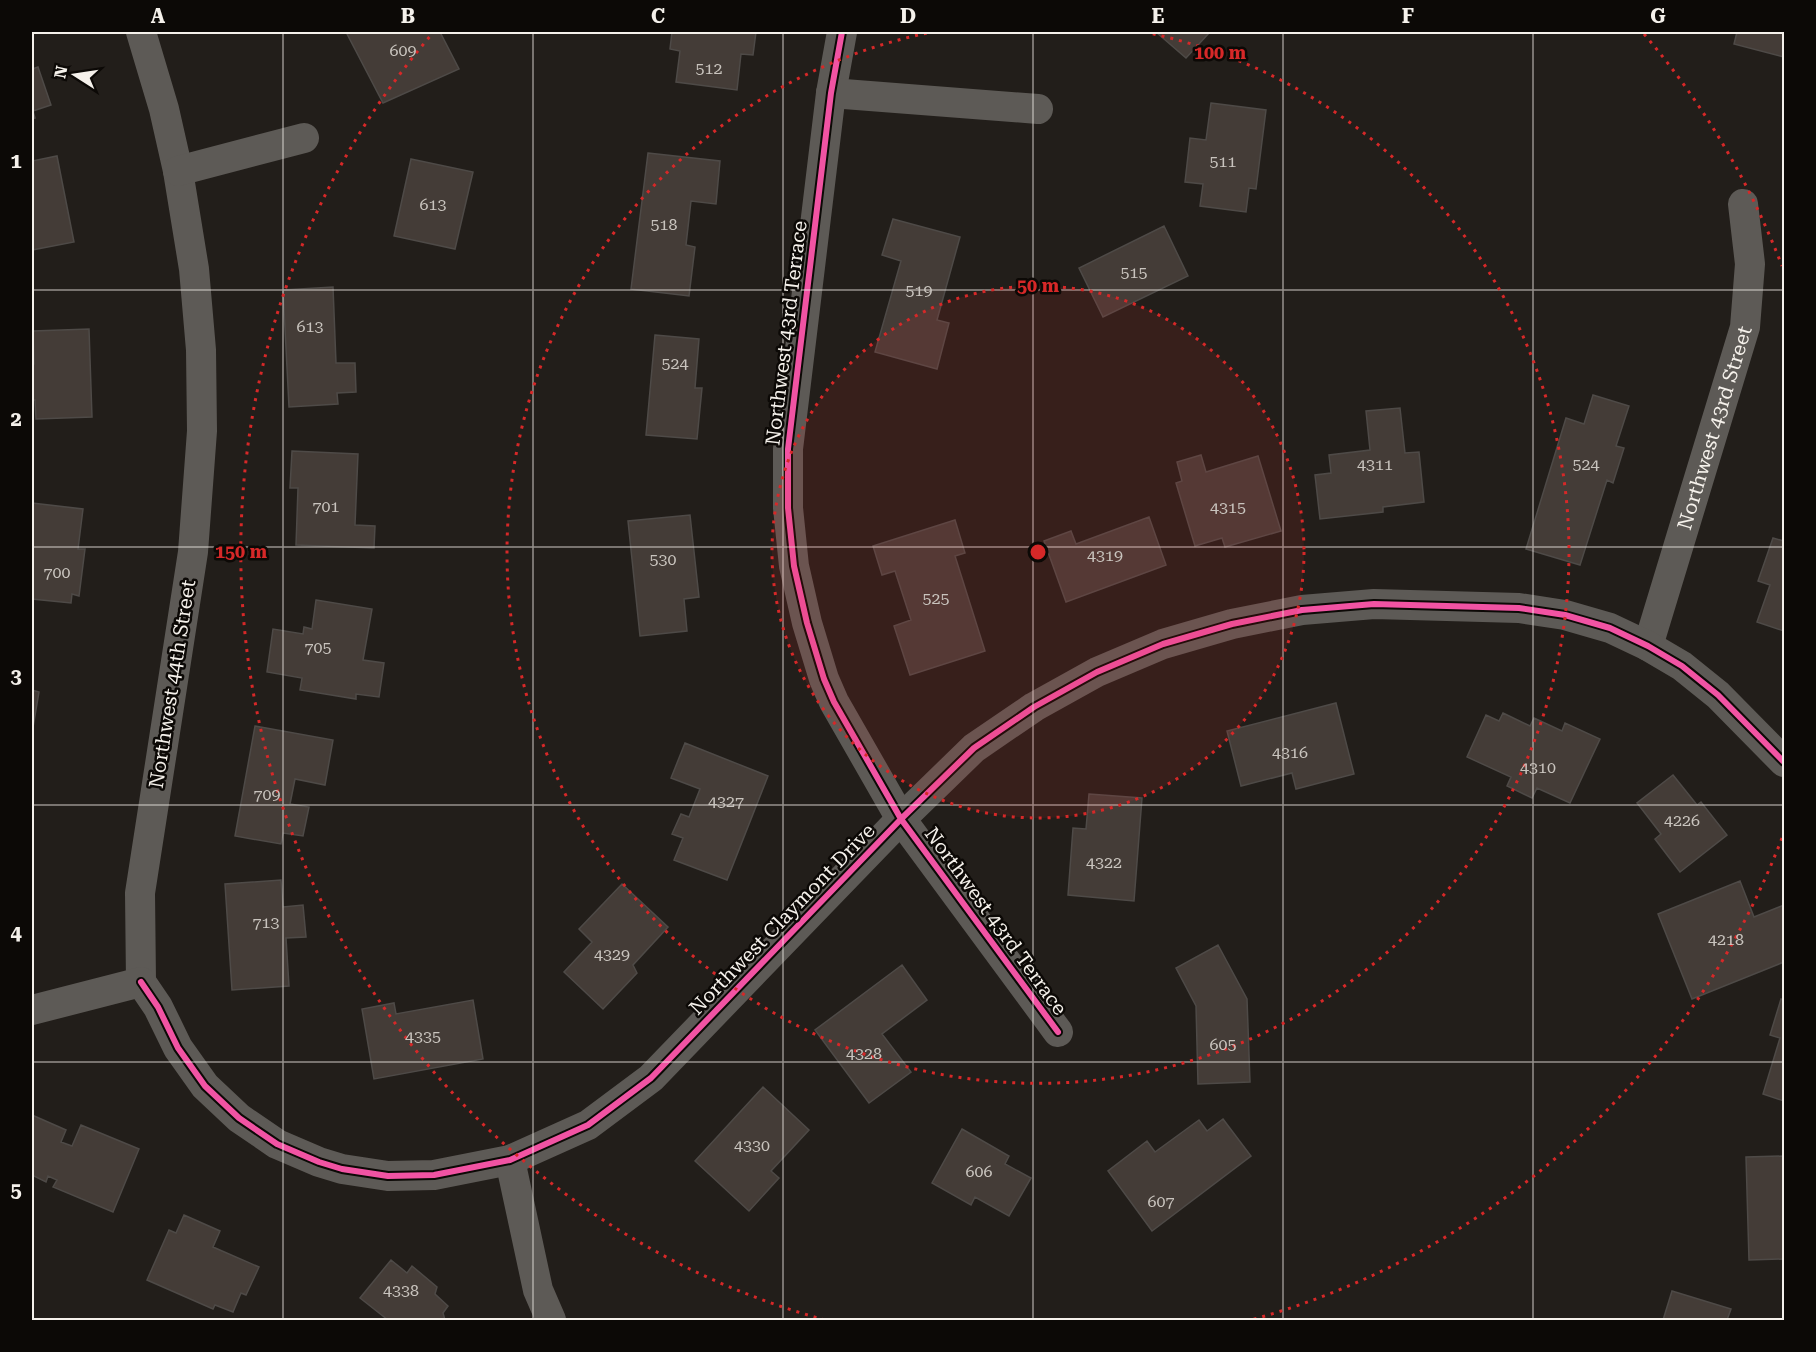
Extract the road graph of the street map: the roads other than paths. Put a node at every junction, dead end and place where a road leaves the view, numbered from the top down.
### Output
1 (141, 32) edge
2 (842, 32) edge
3 (831, 93) junction
4 (1038, 109) dead end
5 (304, 138) dead end
6 (178, 171) junction
7 (1743, 204) dead end
8 (1648, 646) junction
9 (1785, 762) edge
10 (901, 819) junction
11 (141, 982) junction
12 (32, 1010) edge
13 (1058, 1032) dead end
14 (510, 1160) junction
15 (551, 1320) edge

1 - 6 street, Northwest 44th Street
2 - 3 street, Northwest 43rd Terrace
3 - 4 street
3 - 10 street, Northwest 43rd Terrace
5 - 6 street
6 - 11 street, Northwest 44th Street
7 - 8 street, Northwest 43rd Street
8 - 9 street, Northwest Claymont Drive
8 - 10 street, Northwest Claymont Drive
10 - 13 street, Northwest 43rd Terrace
10 - 14 street, Northwest Claymont Drive
11 - 12 street
11 - 14 street, Northwest Claymont Drive
14 - 15 street

